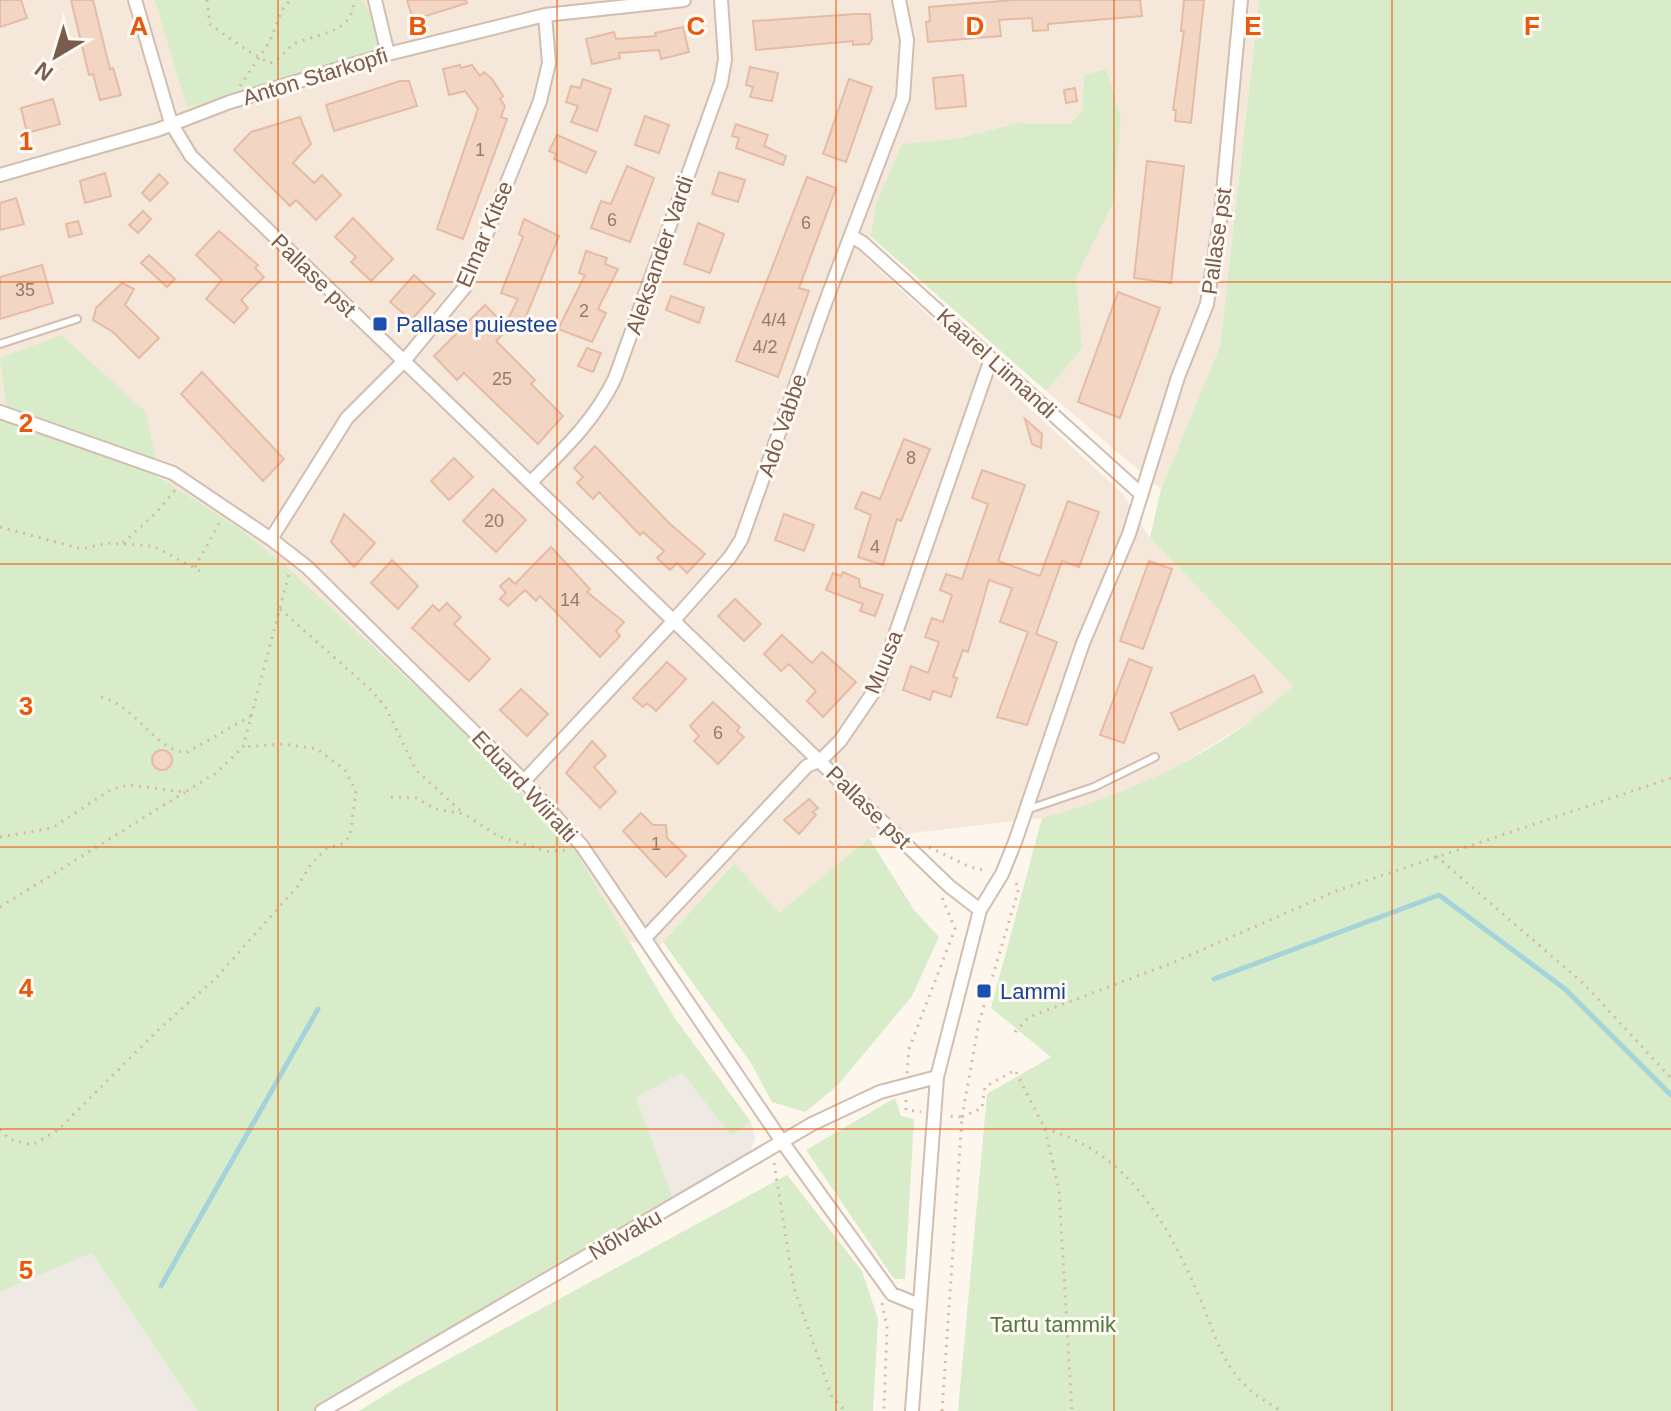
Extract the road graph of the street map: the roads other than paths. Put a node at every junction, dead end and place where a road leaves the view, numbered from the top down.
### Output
1 (135, 0) edge
2 (375, 0) edge
3 (684, 0) edge
4 (721, 0) edge
5 (899, 0) edge
6 (1241, 0) edge
7 (545, 15) junction
8 (388, 54) junction
9 (171, 123) junction
10 (0, 175) edge
11 (851, 236) junction
12 (77, 319) dead end
13 (0, 344) edge
14 (991, 359) junction
15 (404, 361) junction
16 (0, 412) edge
17 (531, 482) junction
18 (1141, 494) junction
19 (271, 539) junction
20 (674, 619) junction
21 (1155, 757) dead end
22 (821, 760) junction
23 (524, 781) junction
24 (1026, 810) junction
25 (980, 910) junction
26 (645, 938) junction
27 (937, 1077) junction
28 (783, 1143) junction
29 (919, 1305) junction
30 (322, 1411) edge
31 (912, 1411) edge

1 - 9 street, Pallase pst
2 - 8 street
3 - 7 street, Anton Starkopfi
4 - 17 street, Aleksander Vardi
5 - 11 street, Ado Vabbe
6 - 18 street, Pallase pst
7 - 8 street, Anton Starkopfi
7 - 15 street, Elmar Kitse
8 - 9 street, Anton Starkopfi
9 - 10 street, Anton Starkopfi
9 - 15 street, Pallase pst
11 - 14 street, Kaarel Liimandi
11 - 20 street, Ado Vabbe
12 - 13 lane
14 - 18 street, Kaarel Liimandi
14 - 22 street, Muusa
15 - 17 street, Pallase pst
15 - 19 street, Elmar Kitse
16 - 19 street, Eduard Wiiralti
17 - 20 street, Pallase pst
18 - 24 street, Pallase pst
19 - 23 street, Eduard Wiiralti
20 - 22 street, Pallase pst
20 - 23 street, Ado Vabbe
21 - 24 lane
22 - 25 street, Pallase pst
22 - 26 street, Muusa
23 - 26 street, Eduard Wiiralti
24 - 25 street, Pallase pst
25 - 27 street
26 - 28 street, Eduard Wiiralti
27 - 28 street, Nõlvaku
27 - 29 street
28 - 29 street, Eduard Wiiralti
28 - 30 street, Nõlvaku
29 - 31 street

